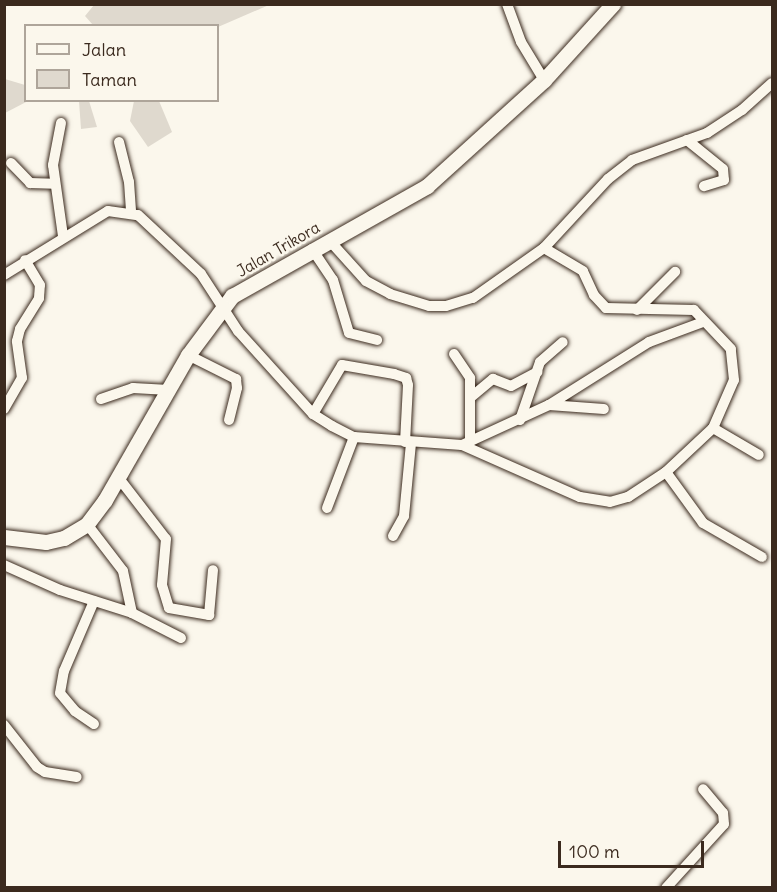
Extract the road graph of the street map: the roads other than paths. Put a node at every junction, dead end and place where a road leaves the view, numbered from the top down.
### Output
1 (507, 4) edge
2 (613, 4) edge
3 (544, 80) junction
4 (772, 83) edge
5 (61, 123) dead end
6 (687, 140) junction
7 (119, 142) dead end
8 (11, 163) dead end
9 (54, 184) junction
10 (704, 186) dead end
11 (131, 213) junction
12 (63, 236) junction
13 (329, 240) junction
14 (544, 248) junction
15 (312, 249) junction
16 (25, 260) junction
17 (675, 272) dead end
18 (4, 275) edge
19 (222, 307) junction
20 (637, 310) junction
21 (703, 322) junction
22 (377, 340) dead end
23 (563, 342) dead end
24 (454, 354) dead end
25 (189, 355) junction
26 (537, 372) junction
27 (169, 390) junction
28 (470, 398) junction
29 (101, 399) dead end
30 (549, 405) junction
31 (4, 409) edge
32 (604, 409) dead end
33 (313, 414) junction
34 (229, 420) dead end
35 (520, 420) junction
36 (713, 428) junction
37 (354, 437) junction
38 (408, 442) junction
39 (466, 444) junction
40 (759, 455) dead end
41 (666, 472) junction
42 (118, 477) junction
43 (327, 508) dead end
44 (87, 524) junction
45 (393, 536) dead end
46 (4, 537) edge
47 (762, 557) dead end
48 (4, 565) edge
49 (213, 570) dead end
50 (94, 601) junction
51 (132, 613) junction
52 (181, 638) dead end
53 (4, 724) edge
54 (94, 724) dead end
55 (77, 777) dead end
56 (704, 789) dead end
57 (666, 888) edge

1 - 3 street
2 - 3 street, Jalan Trikora
3 - 13 street, Jalan Trikora
4 - 6 street
5 - 9 street
6 - 10 street
6 - 14 street
7 - 11 street
8 - 9 street
9 - 12 street
11 - 12 street
11 - 19 street
12 - 16 street
13 - 14 street
13 - 15 street, Jalan Trikora
14 - 20 street
15 - 19 street, Jalan Trikora
15 - 22 street
16 - 18 street
16 - 31 street
17 - 20 street
19 - 25 street, Jalan Trikora
19 - 33 street
20 - 21 street
21 - 30 street
21 - 36 street
23 - 26 street
24 - 28 street
25 - 27 street, Jalan Trikora
25 - 34 street
26 - 28 street
26 - 35 street
27 - 29 street
27 - 42 street, Jalan Trikora
28 - 39 street
30 - 32 street
30 - 35 street
33 - 37 street
33 - 38 street
35 - 39 street
36 - 40 street
36 - 41 street
37 - 38 street
37 - 43 street
38 - 39 street
38 - 45 street
39 - 41 street
41 - 47 street
42 - 44 street, Jalan Trikora
42 - 49 street
44 - 46 street, Jalan Trikora
44 - 51 street
48 - 50 street
50 - 51 street
50 - 54 street
51 - 52 street
53 - 55 street
56 - 57 street

